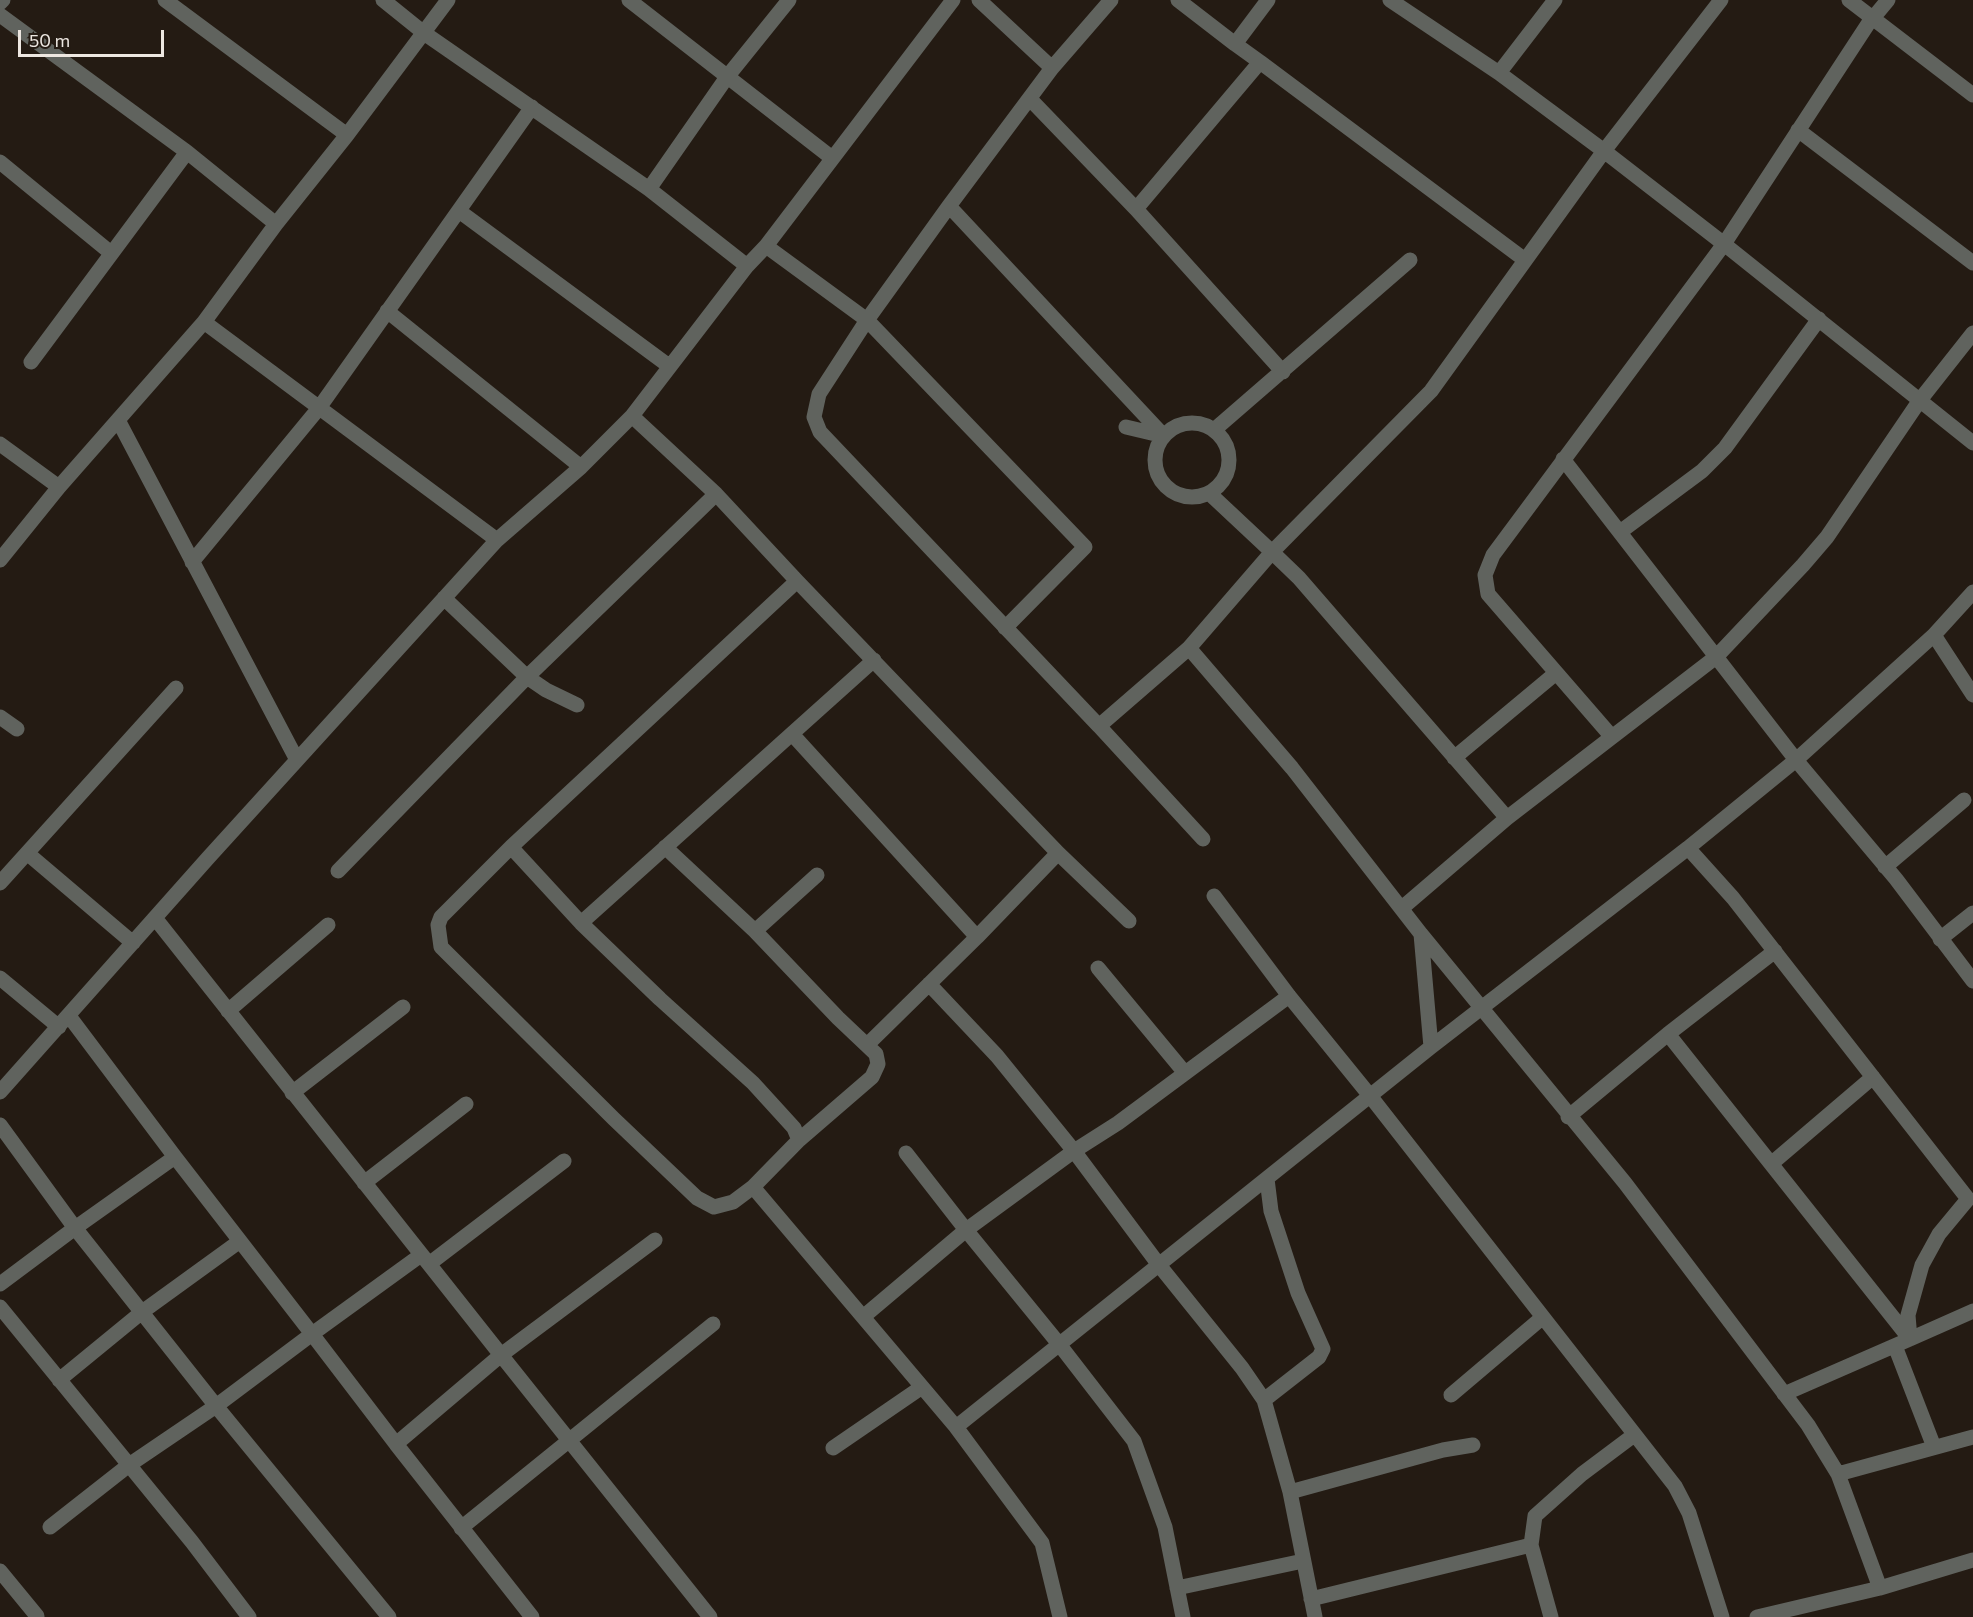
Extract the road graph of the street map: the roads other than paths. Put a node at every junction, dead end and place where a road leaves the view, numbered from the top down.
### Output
1 (165, 0) edge
2 (383, 0) edge
3 (448, 0) edge
4 (629, 0) edge
5 (789, 0) edge
6 (953, 0) edge
7 (979, 0) edge
8 (1178, 0) edge
9 (1268, 0) edge
10 (1390, 0) edge
11 (1555, 0) edge
12 (1721, 0) edge
13 (1850, 0) edge
14 (1888, 0) edge
15 (1109, 1) edge
16 (0, 15) edge
17 (1874, 18) junction
18 (424, 33) junction
19 (1235, 44) junction
20 (1260, 62) junction
21 (1052, 68) junction
22 (1499, 73) junction
23 (727, 77) junction
24 (1973, 95) edge
25 (1030, 99) junction
26 (532, 107) junction
27 (1798, 130) junction
28 (347, 135) junction
29 (1604, 151) junction
30 (187, 152) junction
31 (832, 158) junction
32 (0, 162) edge
33 (649, 189) junction
34 (949, 206) junction
35 (1136, 209) junction
36 (459, 212) junction
37 (276, 224) junction
38 (1724, 244) junction
39 (766, 246) junction
40 (111, 252) junction
41 (1410, 260) dead end
42 (1525, 260) junction
43 (1973, 263) edge
44 (747, 266) junction
45 (387, 311) junction
46 (1819, 319) junction
47 (867, 320) junction
48 (204, 322) junction
49 (1973, 333) edge
50 (31, 362) dead end
51 (669, 366) junction
52 (1283, 372) junction
53 (1920, 400) junction
54 (319, 408) junction
55 (632, 416) junction
56 (118, 420) junction
57 (1126, 427) dead end
58 (1214, 430) junction
59 (1164, 436) junction
60 (1973, 443) edge
61 (0, 444) edge
62 (1563, 459) junction
63 (581, 468) junction
64 (59, 487) junction
65 (1209, 493) junction
66 (716, 494) junction
67 (1620, 532) junction
68 (497, 540) junction
69 (1272, 552) junction
70 (0, 560) edge
71 (192, 562) junction
72 (797, 581) junction
73 (1973, 592) edge
74 (444, 598) junction
75 (1005, 628) junction
76 (1934, 635) junction
77 (1190, 648) junction
78 (1716, 657) junction
79 (874, 660) junction
80 (1556, 672) junction
81 (527, 677) junction
82 (176, 688) dead end
83 (1973, 695) edge
84 (577, 705) dead end
85 (0, 717) edge
86 (1099, 726) junction
87 (17, 729) dead end
88 (792, 734) junction
89 (1612, 737) junction
90 (1454, 758) junction
91 (297, 760) junction
92 (1796, 760) junction
93 (1964, 800) dead end
94 (1507, 818) junction
95 (1203, 838) dead end
96 (511, 847) junction
97 (665, 847) junction
98 (1688, 848) junction
99 (27, 853) junction
100 (1058, 853) junction
101 (1885, 867) junction
102 (338, 871) dead end
103 (817, 875) dead end
104 (0, 883) edge
105 (1214, 896) dead end
106 (1402, 908) junction
107 (1973, 912) edge
108 (155, 918) junction
109 (1129, 921) dead end
110 (581, 923) junction
111 (328, 925) dead end
112 (755, 931) junction
113 (1420, 934) junction
114 (977, 937) junction
115 (1940, 939) junction
116 (133, 943) junction
117 (1775, 951) junction
118 (1098, 968) dead end
119 (0, 978) edge
120 (1973, 981) edge
121 (929, 984) junction
122 (1289, 996) junction
123 (403, 1007) dead end
124 (1482, 1009) junction
125 (228, 1011) junction
126 (64, 1021) junction
127 (1668, 1034) junction
128 (867, 1045) junction
129 (1431, 1047) junction
130 (1185, 1073) junction
131 (1873, 1077) junction
132 (0, 1092) edge
133 (292, 1093) junction
134 (1371, 1097) junction
135 (466, 1104) dead end
136 (1568, 1117) junction
137 (0, 1125) edge
138 (800, 1140) junction
139 (1074, 1151) junction
140 (906, 1153) dead end
141 (175, 1157) junction
142 (564, 1161) dead end
143 (1771, 1164) junction
144 (1267, 1179) junction
145 (1973, 1182) edge
146 (363, 1183) junction
147 (753, 1187) junction
148 (1970, 1202) edge
149 (75, 1228) junction
150 (966, 1230) junction
151 (655, 1240) dead end
152 (240, 1241) junction
153 (425, 1259) junction
154 (1159, 1265) junction
155 (0, 1284) edge
156 (0, 1307) edge
157 (1973, 1311) edge
158 (142, 1312) junction
159 (863, 1317) junction
160 (1543, 1317) junction
161 (713, 1324) dead end
162 (312, 1334) junction
163 (1910, 1339) junction
164 (1059, 1344) junction
165 (1895, 1346) junction
166 (501, 1355) junction
167 (59, 1380) junction
168 (922, 1387) junction
169 (1784, 1394) junction
170 (1451, 1395) dead end
171 (1264, 1400) junction
172 (216, 1406) junction
173 (956, 1427) junction
174 (1634, 1435) junction
175 (1973, 1437) edge
176 (569, 1440) junction
177 (396, 1444) junction
178 (1473, 1445) dead end
179 (833, 1448) dead end
180 (1934, 1448) junction
181 (129, 1465) junction
182 (1838, 1474) junction
183 (1290, 1492) junction
184 (50, 1527) dead end
185 (461, 1528) junction
186 (1531, 1545) junction
187 (1973, 1560) edge
188 (1303, 1561) junction
189 (0, 1571) edge
190 (1177, 1588) junction
191 (1880, 1588) junction
192 (1311, 1599) junction
193 (37, 1616) edge
194 (249, 1617) edge
195 (389, 1617) edge
196 (532, 1617) edge
197 (710, 1617) edge
198 (1060, 1617) edge
199 (1183, 1617) edge
200 (1315, 1617) edge
201 (1551, 1617) edge
202 (1722, 1617) edge
203 (1757, 1617) edge

1 - 28 street
2 - 18 street
3 - 18 street
4 - 23 street
5 - 23 street
6 - 31 street
7 - 21 street
8 - 19 street
9 - 19 street
10 - 22 street
11 - 22 street
12 - 29 street
13 - 17 street
14 - 17 street
15 - 21 street
16 - 30 street
17 - 24 street
17 - 27 street
18 - 26 street
18 - 28 street
19 - 20 street
20 - 35 street
20 - 42 street
21 - 25 street
22 - 29 street
23 - 31 street
23 - 33 street
25 - 34 street
25 - 35 street
26 - 33 street
26 - 36 street
27 - 38 street
27 - 43 street
28 - 37 street
29 - 38 street
29 - 42 street
30 - 37 street
30 - 40 street
31 - 39 street
32 - 40 street
33 - 44 street
34 - 47 street
34 - 59 street
35 - 52 street
36 - 45 street
36 - 51 street
37 - 48 street
38 - 46 street
38 - 62 street
39 - 44 street
39 - 47 street
40 - 50 street
41 - 52 street
42 - 69 street
44 - 51 street
45 - 54 street
45 - 63 street
46 - 53 street
46 - 67 street
47 - 75 street
47 - 75 street
48 - 54 street
48 - 56 street
49 - 53 street
51 - 55 street
52 - 58 street
53 - 60 street
53 - 78 street
54 - 68 street
54 - 71 street
55 - 63 street
55 - 66 street
56 - 64 street
56 - 71 street
57 - 59 street
58 - 59 street
58 - 65 street
59 - 65 street
61 - 64 street
62 - 67 street
62 - 80 street
63 - 68 street
64 - 70 street
65 - 69 street
66 - 72 street
66 - 81 street
67 - 78 street
68 - 74 street
69 - 77 street
69 - 90 street
71 - 91 street
72 - 79 street
72 - 96 street
73 - 76 street
74 - 81 street
74 - 91 street
75 - 86 street
76 - 83 street
76 - 92 street
77 - 86 street
77 - 106 street
78 - 89 street
78 - 92 street
79 - 88 street
79 - 100 street
80 - 89 street
80 - 90 street
81 - 84 street
81 - 102 street
82 - 99 street
85 - 87 street
86 - 95 street
88 - 97 street
88 - 114 street
89 - 94 street
90 - 94 street
91 - 108 street
92 - 98 street
92 - 101 street
93 - 101 street
94 - 106 street
96 - 110 street
96 - 147 street
97 - 110 street
97 - 112 street
98 - 117 street
98 - 124 street
99 - 104 street
99 - 116 street
100 - 109 street
100 - 114 street
101 - 115 street
103 - 112 street
105 - 122 street
106 - 113 street
107 - 115 street
108 - 116 street
108 - 125 street
110 - 138 street
111 - 125 street
112 - 128 street
113 - 124 street
113 - 129 street
114 - 121 street
115 - 120 street
116 - 126 street
117 - 127 street
117 - 131 street
118 - 130 street
119 - 126 street
121 - 128 street
121 - 139 street
122 - 130 street
122 - 134 street
123 - 133 street
124 - 129 street
124 - 136 street
125 - 133 street
126 - 132 street
126 - 141 street
127 - 136 street
127 - 143 street
128 - 138 street
129 - 134 street
130 - 139 street
131 - 143 street
131 - 148 street
133 - 146 street
134 - 144 street
134 - 160 street
135 - 146 street
136 - 169 street
137 - 149 street
138 - 147 street
139 - 150 street
139 - 154 street
140 - 150 street
141 - 149 street
141 - 152 street
142 - 153 street
143 - 163 street
144 - 154 street
144 - 171 street
145 - 148 street
146 - 153 street
147 - 159 street
148 - 163 street
149 - 155 street
149 - 158 street
150 - 159 street
150 - 164 street
151 - 166 street
152 - 158 street
152 - 162 street
153 - 162 street
153 - 166 street
154 - 164 street
154 - 171 street
156 - 167 street
157 - 163 street
158 - 167 street
158 - 172 street
159 - 168 street
160 - 170 street
160 - 174 street
161 - 176 street
162 - 172 street
162 - 177 street
163 - 165 street
164 - 173 street
164 - 190 street
165 - 169 street
165 - 180 street
166 - 176 street
166 - 177 street
167 - 181 street
168 - 173 street
168 - 179 street
169 - 182 street
171 - 183 street
172 - 181 street
172 - 195 street
173 - 198 street
174 - 186 street
174 - 202 street
175 - 180 street
176 - 185 street
176 - 197 street
177 - 185 street
178 - 183 street
180 - 182 street
181 - 184 street
181 - 194 street
182 - 191 street
183 - 188 street
185 - 196 street
186 - 192 street
186 - 201 street
187 - 191 street
188 - 190 street
188 - 192 street
189 - 193 street
190 - 199 street
191 - 203 street
192 - 200 street

